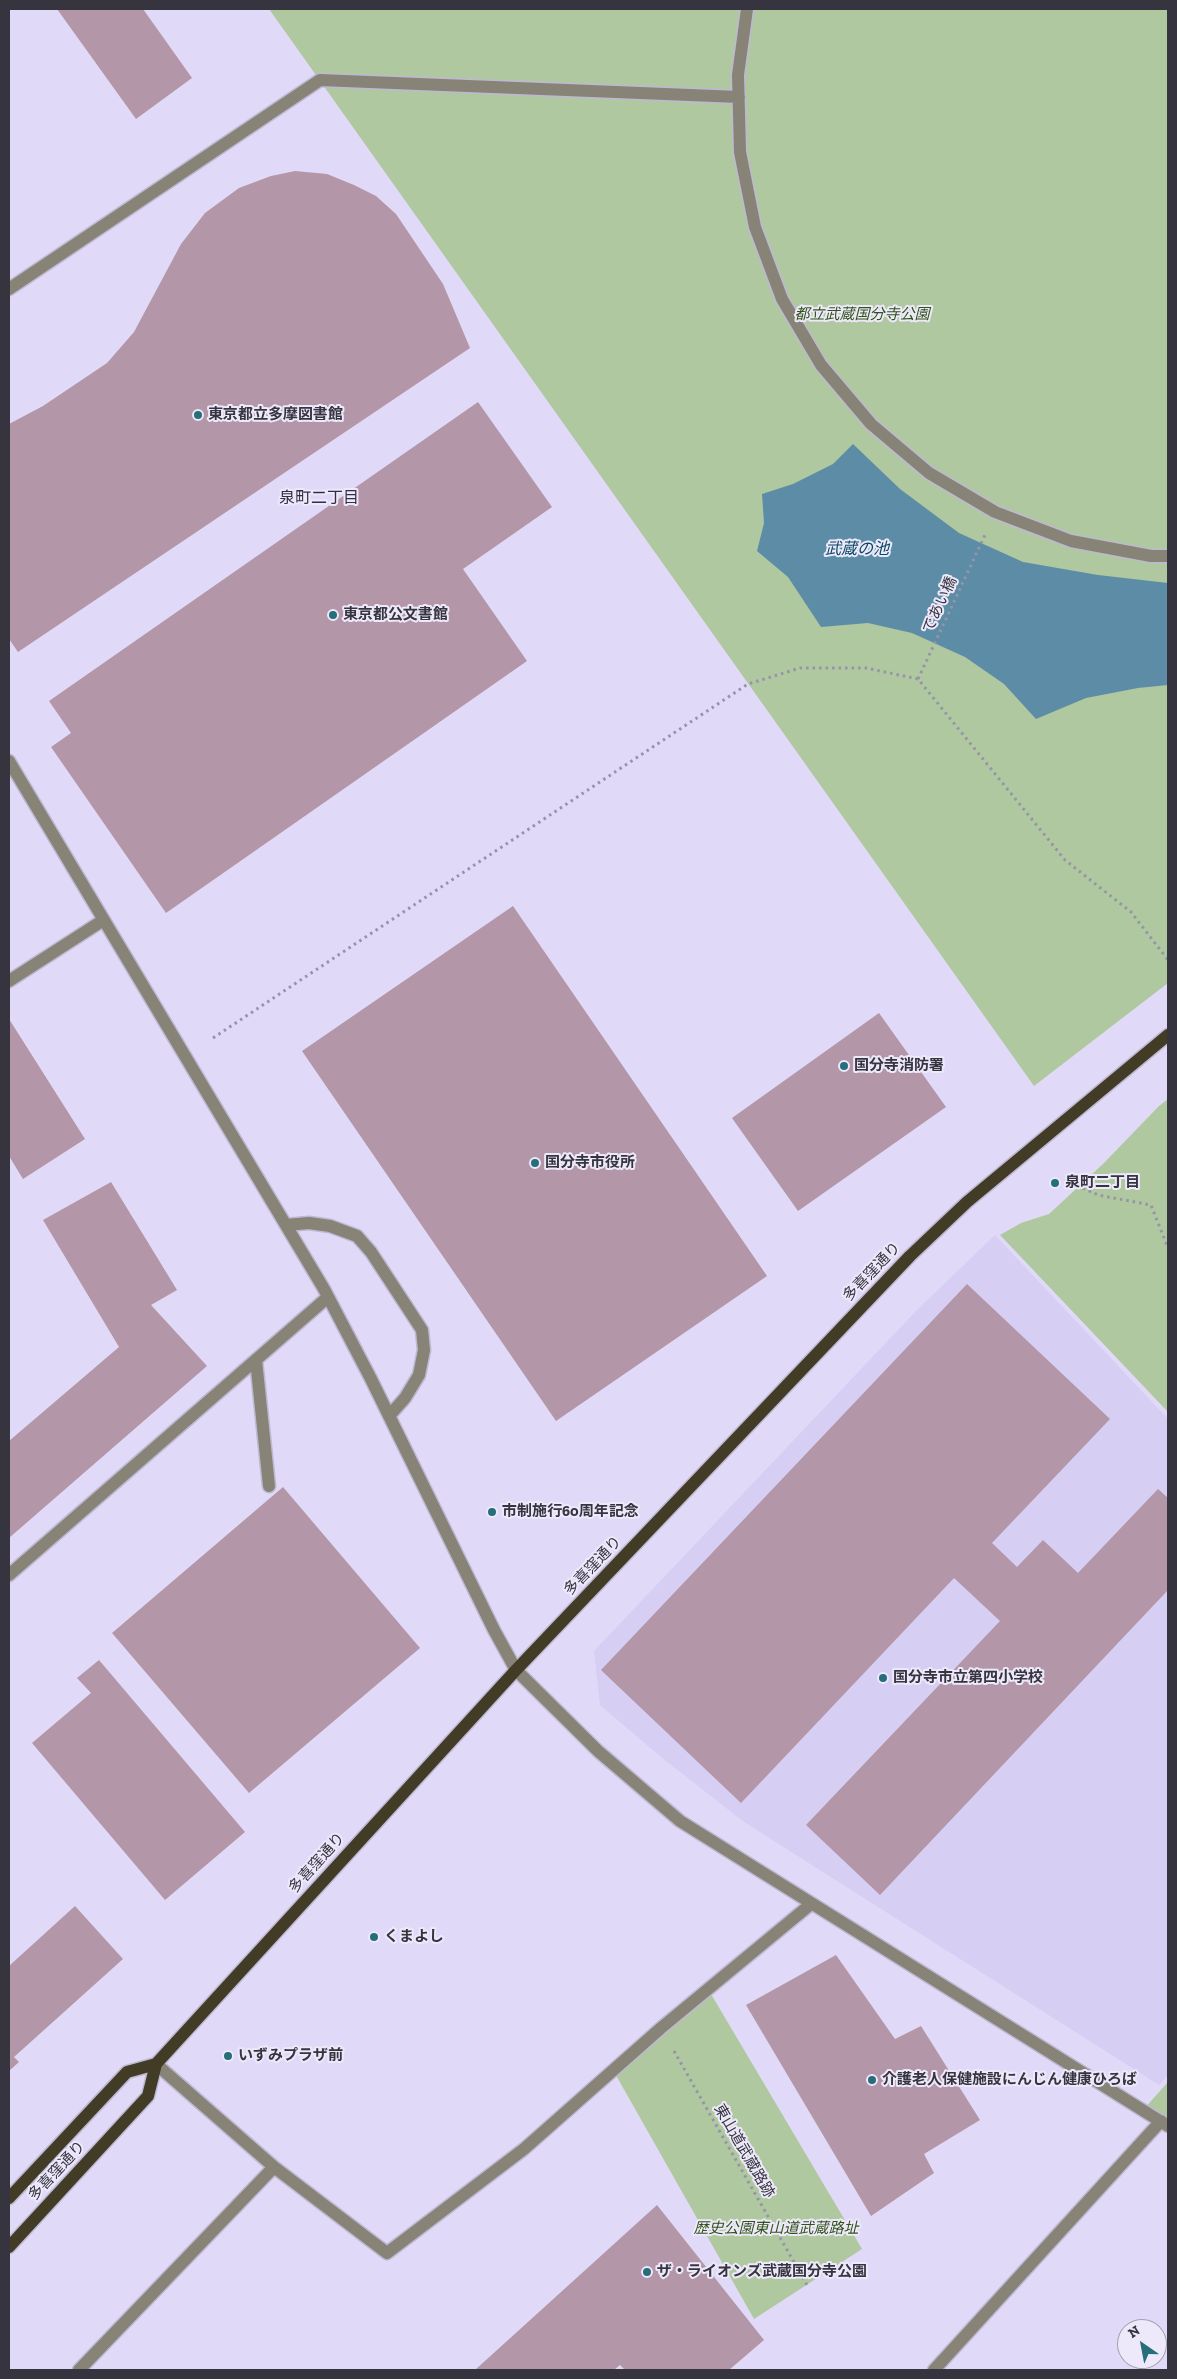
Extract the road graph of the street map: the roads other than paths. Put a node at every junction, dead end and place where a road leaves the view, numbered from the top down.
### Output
1 (748, 9) edge
2 (739, 97) junction
3 (9, 289) edge
4 (1168, 556) edge
5 (9, 761) edge
6 (102, 921) junction
7 (9, 981) edge
8 (1168, 1035) edge
9 (286, 1225) junction
10 (328, 1297) junction
11 (256, 1360) junction
12 (389, 1416) junction
13 (269, 1486) dead end
14 (9, 1575) edge
15 (516, 1670) junction
16 (810, 1904) junction
17 (156, 2064) junction
18 (1165, 2124) edge
19 (274, 2167) junction
20 (9, 2198) edge
21 (9, 2247) edge
22 (79, 2370) edge
23 (934, 2370) edge

1 - 2 street
2 - 3 street
2 - 4 street
5 - 6 street
6 - 7 street
6 - 9 street
8 - 15 main road, 多喜窪通り
9 - 10 street
9 - 12 street
10 - 11 street
10 - 12 street
11 - 13 street
11 - 14 street
12 - 15 street
15 - 16 street
15 - 17 main road, 多喜窪通り
16 - 18 street
16 - 19 street
17 - 19 street
17 - 20 main road, 多喜窪通り
17 - 21 main road, 多喜窪通り
18 - 23 street
19 - 22 street

